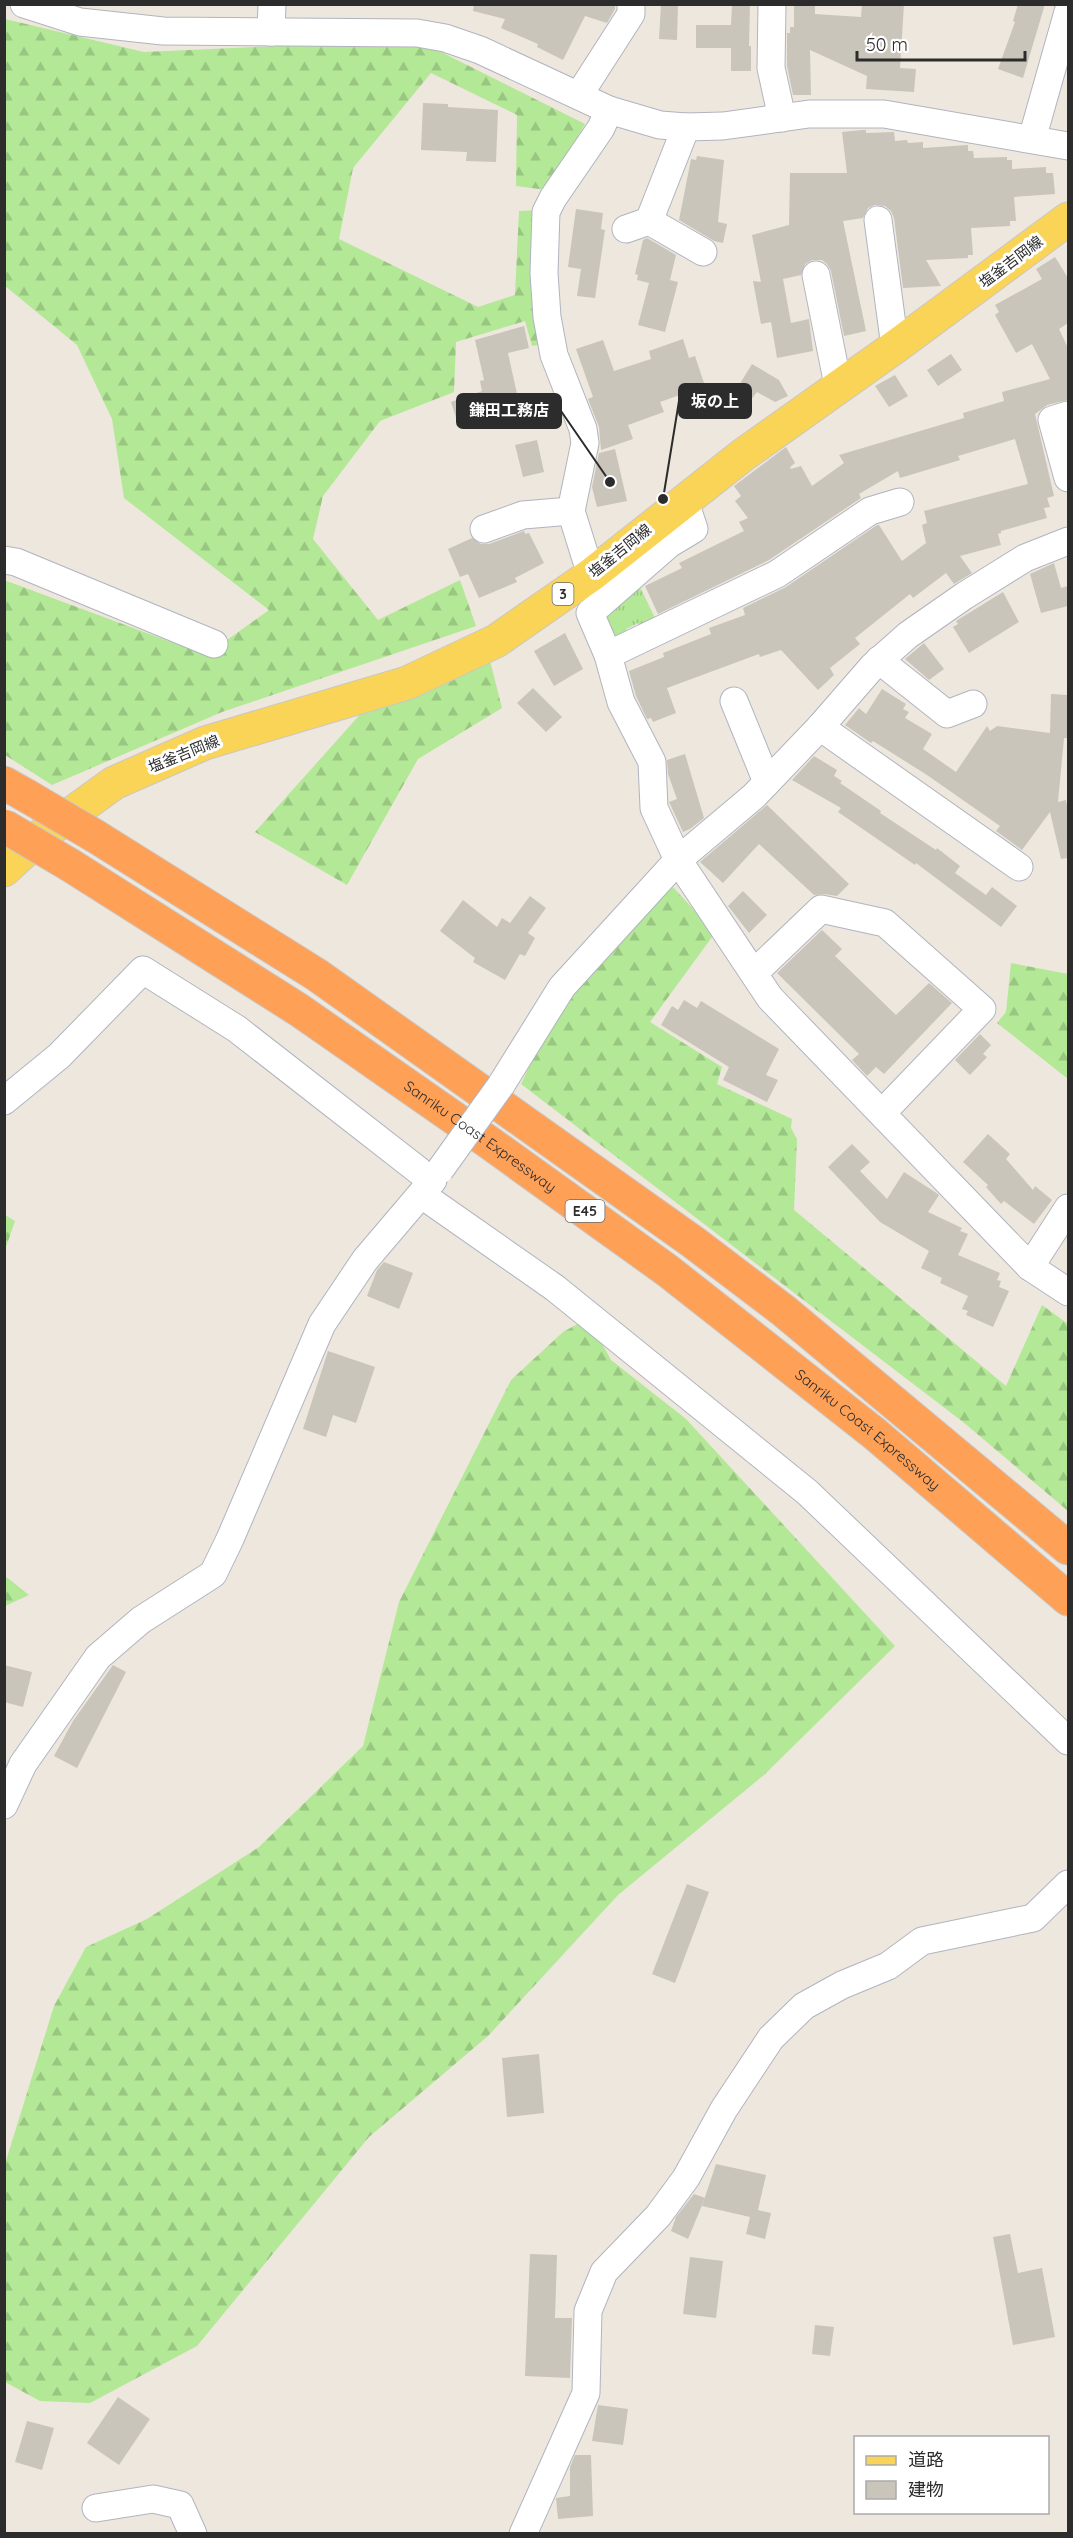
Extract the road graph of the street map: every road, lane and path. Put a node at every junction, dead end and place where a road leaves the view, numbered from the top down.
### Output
1 (272, 4) edge
2 (631, 4) edge
3 (772, 4) edge
4 (40, 7) edge
5 (1068, 12) edge
6 (123, 16) edge
7 (271, 32) junction
8 (579, 95) junction
9 (609, 110) junction
10 (782, 118) junction
11 (686, 128) junction
12 (1032, 139) junction
13 (1068, 146) edge
14 (1068, 219) edge
15 (878, 220) dead end
16 (703, 252) dead end
17 (816, 275) dead end
18 (895, 347) junction
19 (838, 385) junction
20 (1068, 415) edge
21 (1068, 478) edge
22 (684, 499) junction
23 (900, 502) dead end
24 (571, 511) junction
25 (484, 530) dead end
26 (1068, 541) edge
27 (4, 561) edge
28 (591, 575) junction
29 (214, 644) dead end
30 (608, 655) junction
31 (879, 660) junction
32 (734, 701) dead end
33 (973, 704) dead end
34 (820, 727) junction
35 (767, 782) junction
36 (16, 789) edge
37 (4, 826) edge
38 (678, 860) junction
39 (1019, 867) dead end
40 (4, 870) edge
41 (754, 973) junction
42 (4, 1101) edge
43 (882, 1113) junction
44 (431, 1182) junction
45 (1068, 1208) edge
46 (1030, 1267) junction
47 (1068, 1292) edge
48 (885, 1395) junction
49 (875, 1434) junction
50 (1068, 1536) edge
51 (1068, 1548) edge
52 (1068, 1599) edge
53 (1068, 1623) edge
54 (1068, 1741) edge
55 (4, 1805) edge
56 (1068, 1884) edge
57 (96, 2508) dead end
58 (193, 2534) edge
59 (523, 2534) edge

1 - 7 street
2 - 8 street
3 - 10 street
4 - 6 street
5 - 12 street
6 - 7 street
7 - 8 street
8 - 9 street
9 - 11 street
9 - 24 street
10 - 11 street
10 - 12 street
11 - 16 street
12 - 13 street
14 - 18 main road, 塩釜吉岡線 / 3
15 - 18 street
17 - 19 street
18 - 19 main road, 塩釜吉岡線 / 3
19 - 22 main road, 塩釜吉岡線 / 3
20 - 21 street
22 - 28 main road, 塩釜吉岡線 / 3
22 - 30 street
23 - 30 street
24 - 25 street
24 - 28 street
26 - 31 street
27 - 29 street
28 - 40 main road, 塩釜吉岡線 / 3
30 - 38 street
31 - 33 street
31 - 34 street
32 - 35 street
34 - 35 street
34 - 39 street
35 - 38 street
36 - 48 highway, E45, bridge
37 - 49 highway, Sanriku Coast Expressway / E45, bridge
38 - 41 street
38 - 44 street, bridge
41 - 43 street
41 - 43 street
42 - 44 street
43 - 46 street
44 - 54 street
44 - 55 street
45 - 46 street
46 - 47 street
48 - 50 highway
48 - 51 highway, E45
49 - 52 highway, Sanriku Coast Expressway / E45
49 - 53 highway
56 - 59 street
57 - 58 street

